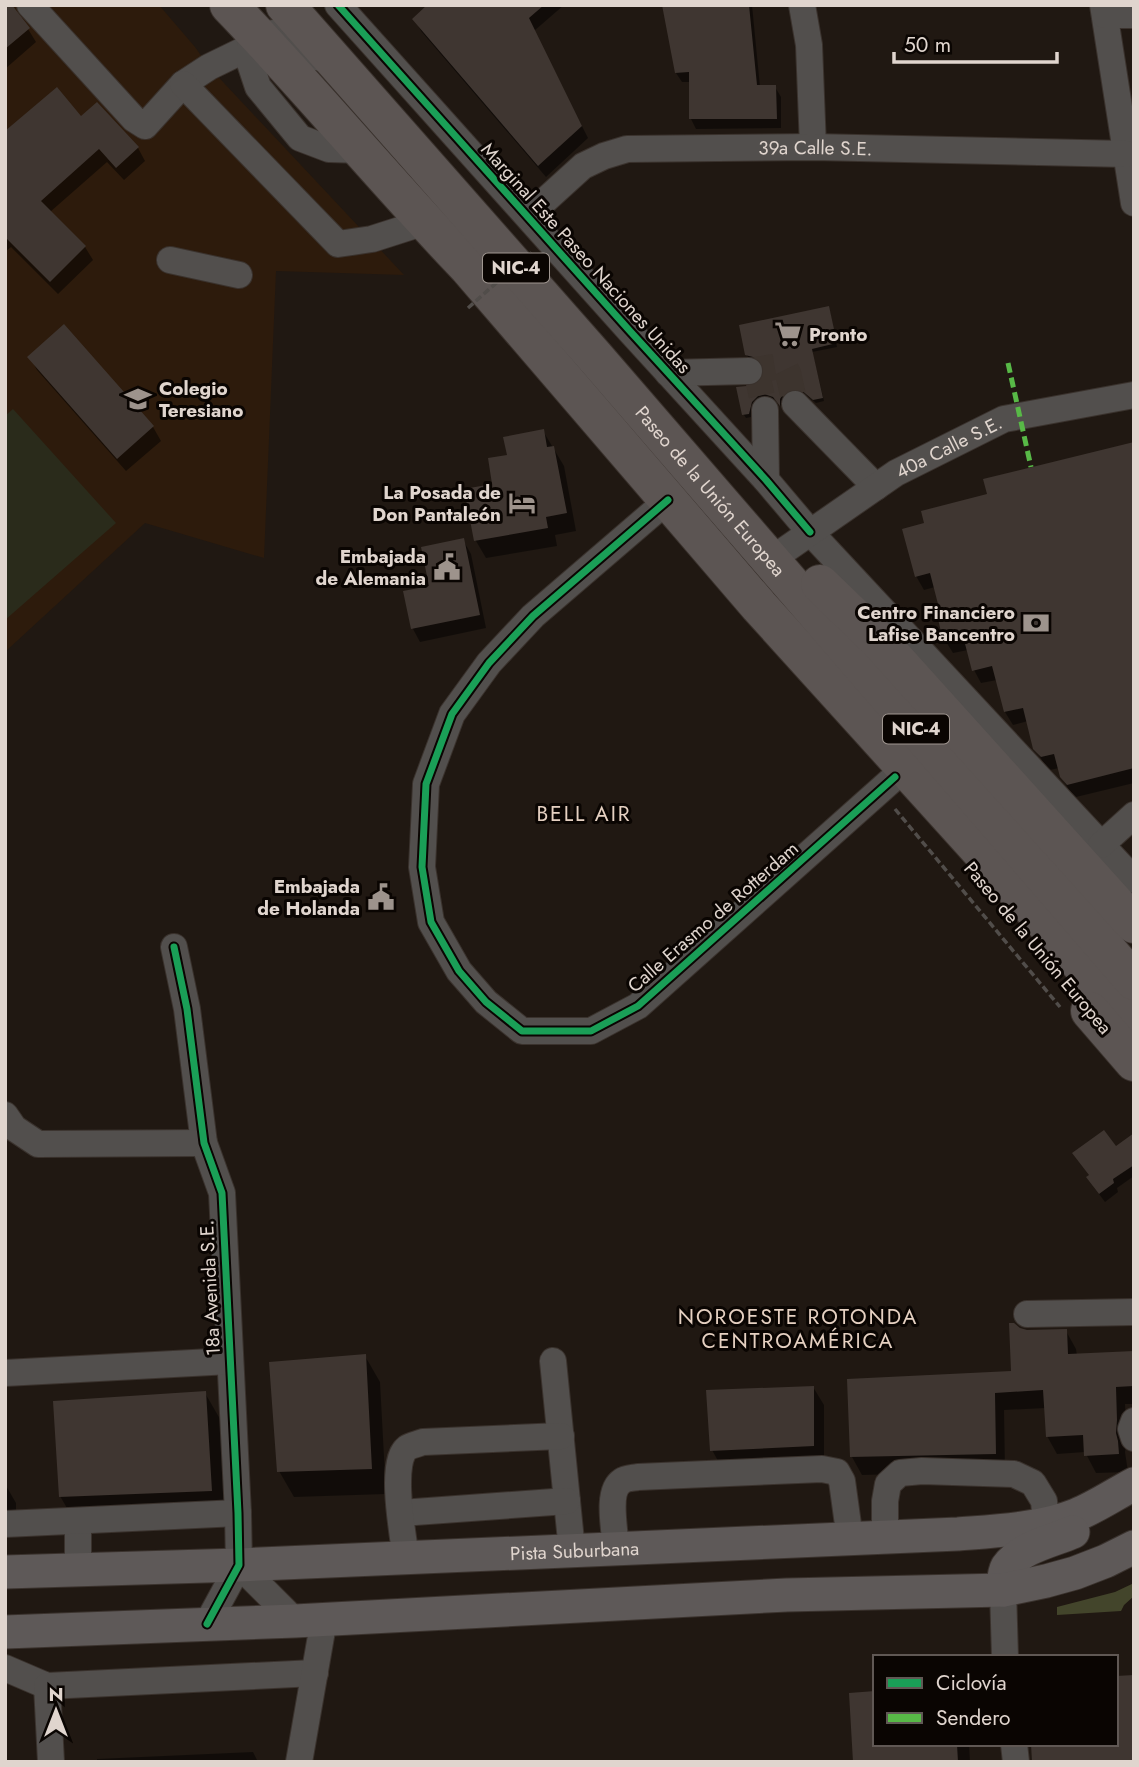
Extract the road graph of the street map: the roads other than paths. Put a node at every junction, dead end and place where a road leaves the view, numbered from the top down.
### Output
1 (30, 5) edge
2 (229, 5) edge
3 (285, 5) edge
4 (802, 5) edge
5 (346, 8) edge
6 (1104, 10) edge
7 (1134, 15) edge
8 (256, 43) junction
9 (334, 60) junction
10 (183, 84) junction
11 (813, 147) junction
12 (1126, 154) junction
13 (1133, 196) edge
14 (528, 216) junction
15 (425, 222) junction
16 (170, 260) dead end
17 (239, 275) dead end
18 (629, 330) junction
19 (596, 357) junction
20 (749, 371) tunnel mouth
21 (668, 373) junction
22 (1134, 395) edge
23 (795, 404) tunnel mouth
24 (765, 410) tunnel mouth
25 (766, 480) junction
26 (876, 487) junction
27 (683, 489) junction
28 (798, 541) junction
29 (759, 606) junction
30 (887, 784) junction
31 (1134, 815) edge
32 (1101, 845) junction
33 (1134, 880) edge
34 (1134, 924) edge
35 (174, 947) dead end
36 (1134, 981) edge
37 (1134, 1026) edge
38 (1134, 1062) edge
39 (5, 1115) edge
40 (204, 1143) junction
41 (1134, 1312) edge
42 (1027, 1314) dead end
43 (230, 1361) junction
44 (553, 1361) dead end
45 (5, 1373) edge
46 (1134, 1421) edge
47 (561, 1436) junction
48 (1134, 1438) edge
49 (1134, 1484) edge
50 (1134, 1499) edge
51 (567, 1501) junction
52 (238, 1513) junction
53 (401, 1513) junction
54 (78, 1521) junction
55 (1046, 1523) junction
56 (5, 1524) edge
57 (886, 1537) junction
58 (850, 1539) junction
59 (1134, 1547) edge
60 (617, 1548) junction
61 (572, 1551) junction
62 (406, 1558) junction
63 (239, 1565) junction
64 (78, 1569) junction
65 (11, 1576) edge
66 (1003, 1590) junction
67 (309, 1620) junction
68 (207, 1624) junction
69 (5, 1632) edge
70 (1005, 1655) edge
71 (5, 1668) edge
72 (315, 1673) junction
73 (47, 1686) junction
74 (51, 1762) edge
75 (299, 1762) edge

1 - 10 street
2 - 8 highway, Paseo de la Unión Europea / NIC-4
3 - 9 highway, Paseo de la Unión Europea / NIC-4
4 - 11 street
5 - 14 street, Marginal Este Paseo Naciones Unidas
6 - 7 street
6 - 12 street
8 - 9 street
8 - 10 street
8 - 15 highway, Paseo de la Unión Europea / NIC-4
9 - 19 highway, Paseo de la Unión Europea / NIC-4
10 - 15 street
11 - 12 street, 39a Calle S.E.
11 - 14 street, 39a Calle S.E.
12 - 13 street
14 - 18 street, Marginal Este Paseo Naciones Unidas
15 - 27 highway, Paseo de la Unión Europea / NIC-4
16 - 17 street
18 - 19 street
18 - 21 street, Marginal Este Paseo Naciones Unidas
19 - 27 highway, Paseo de la Unión Europea / NIC-4
20 - 21 street
21 - 25 street, Marginal Este Paseo Naciones Unidas
22 - 26 street, 40a Calle S.E.
23 - 26 street
24 - 25 street
25 - 28 street, Marginal Este Paseo Naciones Unidas
26 - 28 street, 40a Calle S.E.
27 - 28 highway
27 - 29 highway, Paseo de la Unión Europea / NIC-4
27 - 30 street, Calle Erasmo de Rotterdam
27 - 36 highway, Paseo de la Unión Europea / NIC-4
28 - 32 street, Marginal Este Paseo Naciones Unidas
28 - 34 highway
29 - 30 highway, Paseo de la Unión Europea
29 - 37 highway, Paseo de la Unión Europea / NIC-4
30 - 38 highway, Paseo de la Unión Europea
31 - 32 street
32 - 33 street, Marginal Este Paseo Naciones Unidas
35 - 40 street, 18a Avenida S.E.
39 - 40 street
40 - 43 street, 18a Avenida S.E.
41 - 42 street
43 - 45 street
43 - 52 street, 18a Avenida S.E.
44 - 47 street
46 - 48 street
47 - 51 street
47 - 53 street
49 - 55 main road, Pista Suburbana
50 - 66 main road
51 - 53 street
51 - 61 street
52 - 54 street
52 - 63 street, 18a Avenida S.E.
53 - 62 street
54 - 56 street
54 - 64 street
55 - 57 main road, Pista Suburbana
55 - 57 street
57 - 58 main road, Pista Suburbana
58 - 60 main road, Pista Suburbana
58 - 60 street
59 - 66 main road
60 - 61 main road, Pista Suburbana
61 - 62 main road, Pista Suburbana
62 - 63 main road, Pista Suburbana
63 - 64 main road, Pista Suburbana
63 - 67 street
63 - 68 street, 18a Avenida S.E.
64 - 65 main road, Pista Suburbana
66 - 67 main road
66 - 70 street
67 - 68 main road
67 - 72 street
68 - 69 main road
71 - 73 street
72 - 73 street
72 - 75 street
73 - 74 street

